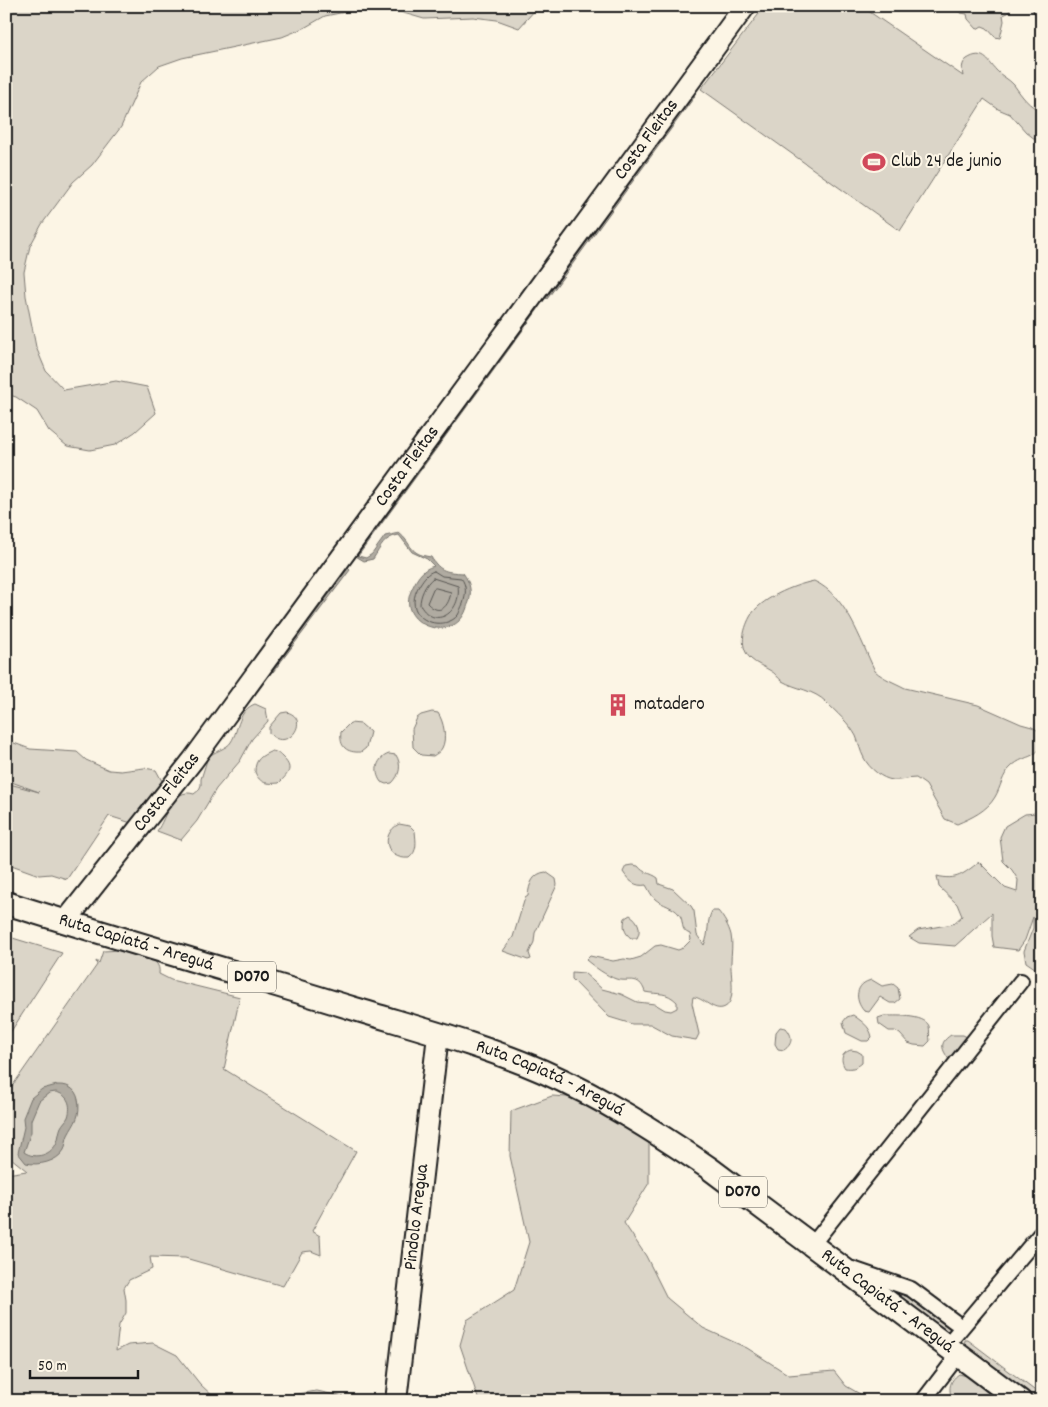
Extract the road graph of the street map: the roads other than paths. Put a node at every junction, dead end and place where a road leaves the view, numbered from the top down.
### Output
1 (745, 6) edge
2 (6, 904) edge
3 (65, 922) junction
4 (1021, 982) dead end
5 (438, 1035) junction
6 (1042, 1232) edge
7 (812, 1245) junction
8 (838, 1264) junction
9 (955, 1322) dead end
10 (953, 1350) junction
11 (396, 1401) edge
12 (923, 1401) edge
13 (1020, 1401) edge

1 - 3 main road, Costa Fleitas
2 - 3 main road, Ruta Capiatá - Areguá / D070
3 - 5 main road, Ruta Capiatá - Areguá / D070
4 - 7 street
5 - 7 main road, Ruta Capiatá - Areguá / D070
5 - 11 main road, Pindolo Aregua
6 - 10 street
7 - 8 main road, Ruta Capiatá - Areguá / D070
8 - 9 street
8 - 10 main road, Ruta Capiatá - Areguá / D070
10 - 12 street
10 - 13 main road, Ruta Capiatá - Areguá / D070

